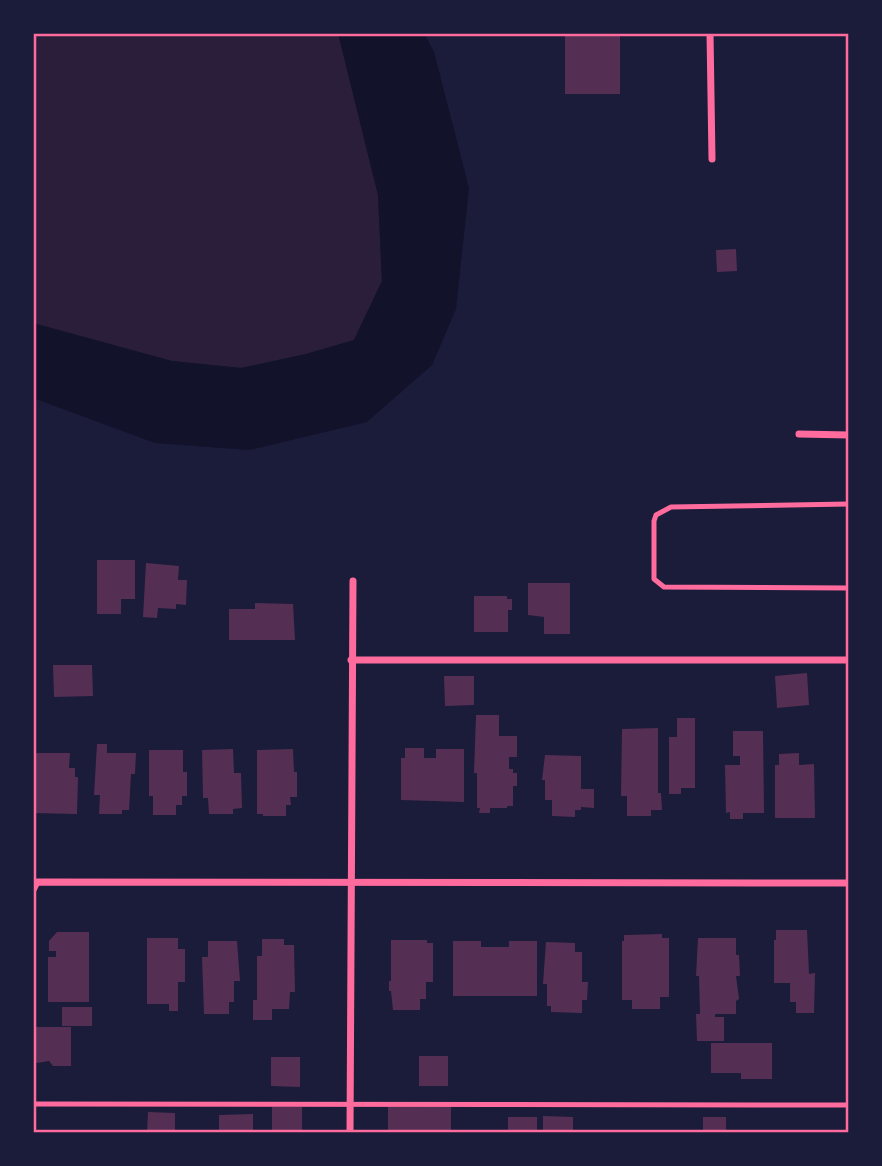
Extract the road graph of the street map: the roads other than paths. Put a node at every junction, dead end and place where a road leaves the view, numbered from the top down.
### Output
1 (710, 33) edge
2 (712, 159) dead end
3 (799, 434) dead end
4 (849, 435) edge
5 (849, 504) edge
6 (353, 580) dead end
7 (849, 588) edge
8 (351, 660) junction
9 (849, 660) edge
10 (351, 882) junction
11 (849, 883) edge
12 (35, 886) edge
13 (33, 1104) edge
14 (350, 1105) junction
15 (849, 1105) edge
16 (350, 1133) edge

1 - 2 street
3 - 4 street
5 - 7 lane
6 - 8 street
8 - 9 street
8 - 10 street
10 - 11 street
10 - 12 street
10 - 14 street
13 - 14 lane
14 - 15 lane
14 - 16 street

